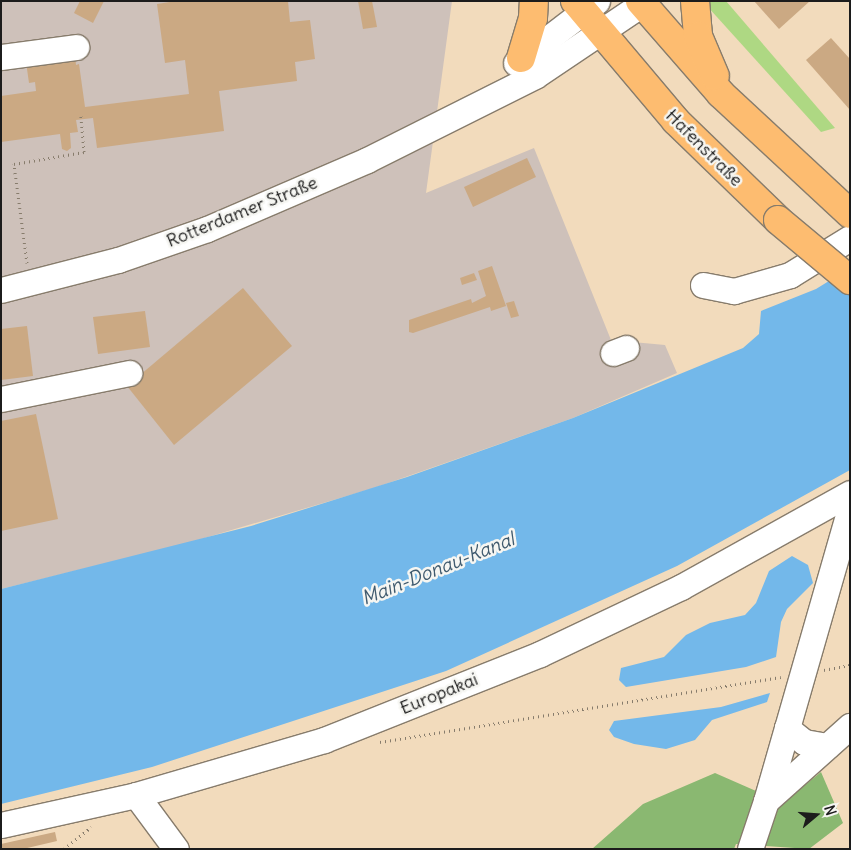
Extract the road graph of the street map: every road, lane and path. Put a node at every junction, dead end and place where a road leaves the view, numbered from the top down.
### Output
1 (534, 1) edge
2 (695, 1) edge
3 (643, 2) edge
4 (585, 4) edge
5 (601, 34) junction
6 (76, 47) dead end
7 (1, 57) edge
8 (521, 58) junction
9 (721, 94) junction
10 (472, 105) junction
11 (81, 114) dead end
12 (850, 214) edge
13 (850, 238) edge
14 (850, 280) edge
15 (30, 283) junction
16 (703, 285) dead end
17 (1, 290) edge
18 (129, 374) dead end
19 (1, 399) edge
20 (850, 493) edge
21 (850, 508) edge
22 (850, 665) edge
23 (839, 667) dead end
24 (802, 673) junction
25 (850, 726) edge
26 (787, 728) junction
27 (371, 743) dead end
28 (827, 746) junction
29 (136, 795) junction
30 (766, 801) junction
31 (1, 825) edge
32 (176, 849) edge
33 (750, 849) edge

1 - 8 main road
2 - 9 main road
3 - 5 street, Rotterdamer Straße
3 - 9 main road
4 - 5 main road, Hafenstraße
4 - 8 street, Rotterdamer Straße
5 - 10 street, Rotterdamer Straße
5 - 14 main road, Hafenstraße, bridge
6 - 7 street
8 - 10 street, Rotterdamer Straße
9 - 12 main road
10 - 15 street, Rotterdamer Straße
11 - 15 path
13 - 16 street
15 - 17 street, Rotterdamer Straße
18 - 19 street
20 - 29 street, Europakai
21 - 24 street
22 - 23 path
24 - 26 street
24 - 27 path
25 - 28 street
26 - 28 street
26 - 30 street
28 - 30 street
29 - 31 street, Europakai
29 - 32 street
30 - 33 street

